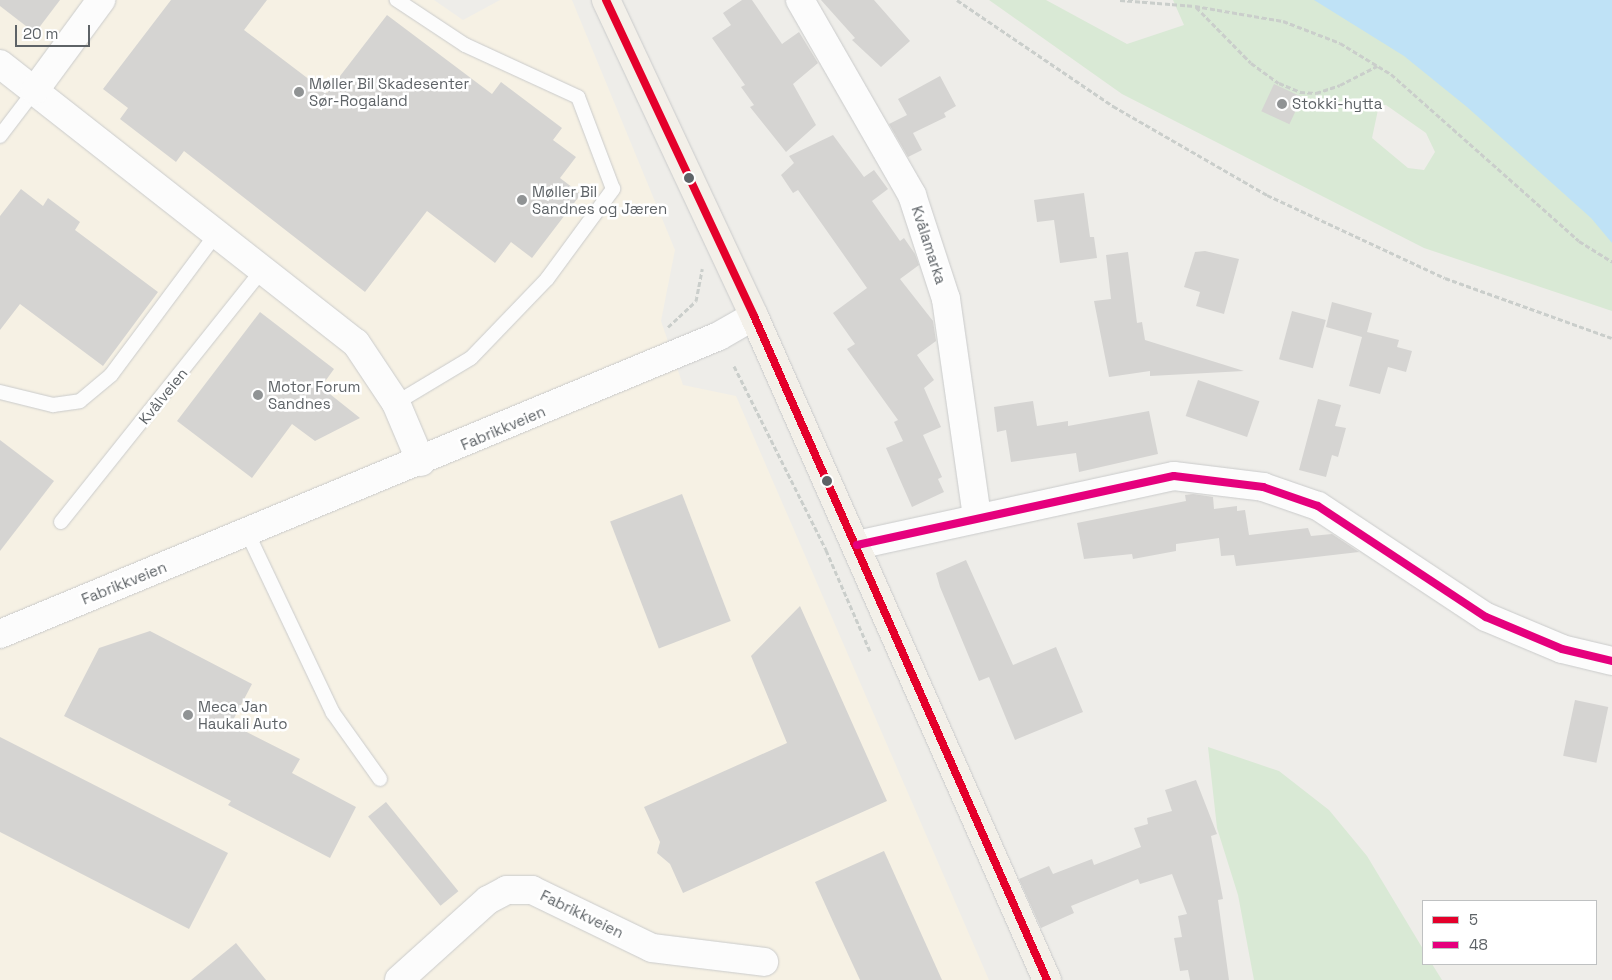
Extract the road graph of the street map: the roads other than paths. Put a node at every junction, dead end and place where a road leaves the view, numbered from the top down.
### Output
1 (101, 0) edge
2 (397, 0) edge
3 (606, 0) edge
4 (800, 0) edge
5 (0, 64) edge
6 (35, 90) junction
7 (0, 136) edge
8 (217, 233) junction
9 (264, 268) junction
10 (754, 316) junction
11 (0, 392) edge
12 (396, 403) junction
13 (421, 462) junction
14 (977, 518) junction
15 (61, 522) dead end
16 (247, 532) junction
17 (857, 545) junction
18 (0, 634) edge
19 (1612, 661) edge
20 (380, 779) dead end
21 (764, 962) dead end
22 (399, 980) edge
23 (1048, 980) edge

1 - 6 street
2 - 12 lane
3 - 10 main road
4 - 14 street, Kvålamarka
5 - 6 street
6 - 7 lane
6 - 8 street
8 - 9 street
8 - 11 lane
9 - 12 street
9 - 15 lane, Kvålveien
10 - 13 street, Fabrikkveien
10 - 17 main road
12 - 13 street
13 - 16 street, Fabrikkveien
14 - 17 street
14 - 19 street
16 - 18 street, Fabrikkveien
16 - 20 lane
17 - 23 main road
21 - 22 street, Fabrikkveien

